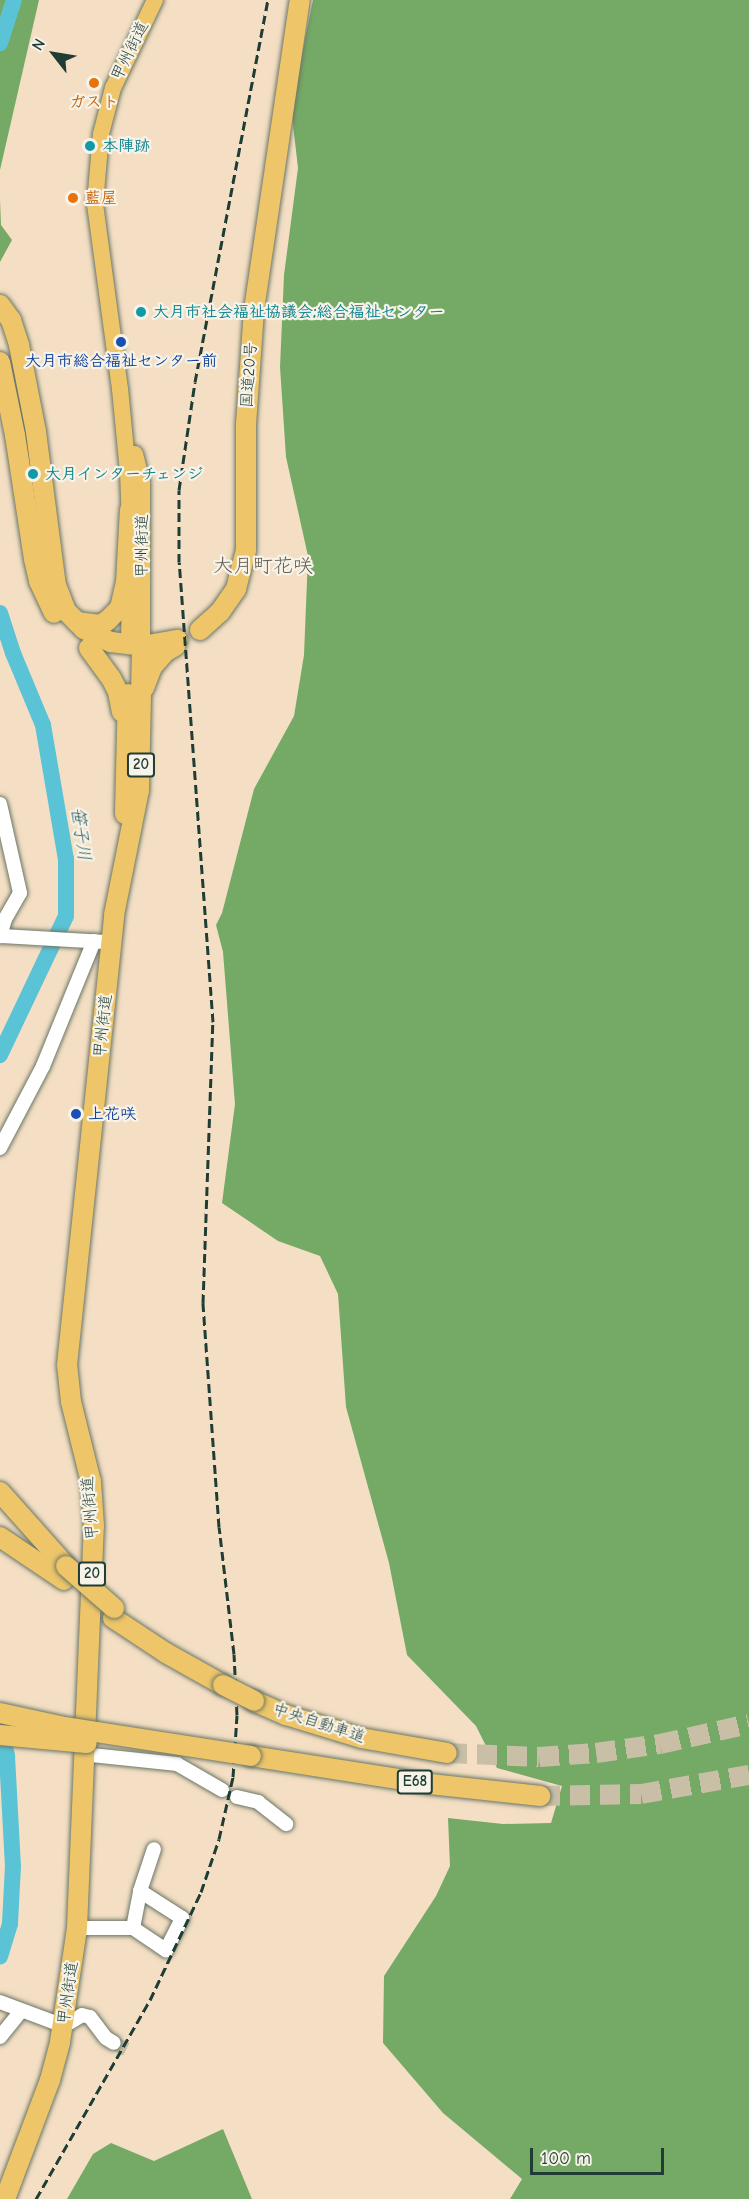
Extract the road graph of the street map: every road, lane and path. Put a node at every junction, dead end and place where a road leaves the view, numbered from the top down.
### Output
1 (155, 0) edge
2 (300, 0) edge
3 (0, 290) edge
4 (0, 305) edge
5 (0, 325) edge
6 (0, 362) edge
7 (0, 384) edge
8 (120, 389) junction
9 (36, 432) junction
10 (15, 435) junction
11 (130, 510) junction
12 (74, 621) junction
13 (200, 630) dead end
14 (89, 648) junction
15 (134, 648) junction
16 (141, 701) junction
17 (126, 771) junction
18 (0, 804) edge
19 (120, 883) junction
20 (3, 936) edge
21 (103, 942) junction
22 (0, 1148) edge
23 (0, 1492) edge
24 (0, 1537) edge
25 (65, 1573) junction
26 (0, 1713) edge
27 (0, 1735) edge
28 (447, 1753) tunnel mouth
29 (82, 1754) junction
30 (251, 1757) junction
31 (222, 1790) dead end
32 (540, 1796) tunnel mouth
33 (237, 1797) dead end
34 (286, 1824) dead end
35 (154, 1849) dead end
36 (140, 1891) junction
37 (77, 1928) junction
38 (133, 1928) junction
39 (0, 2002) edge
40 (21, 2011) junction
41 (64, 2026) junction
42 (0, 2037) edge
43 (114, 2043) tunnel mouth
44 (5, 2199) edge

1 - 8 main road, 甲州街道
2 - 13 highway, 国道20号
3 - 9 highway
4 - 9 highway
5 - 10 highway
6 - 10 highway
7 - 10 highway
8 - 11 main road, 甲州街道
8 - 15 main road, 甲州街道
9 - 12 highway
10 - 14 highway
11 - 12 highway
11 - 15 main road, 甲州街道
12 - 15 highway
14 - 15 highway
14 - 17 highway
15 - 16 highway, 甲州街道 / 20
15 - 16 highway
15 - 17 highway, 甲州街道 / 20
16 - 19 highway, 甲州街道 / 20
17 - 19 highway, 甲州街道 / 20
18 - 20 street
19 - 21 highway, 甲州街道 / 20
20 - 21 street
21 - 22 street
21 - 29 highway, 甲州街道 / 20
23 - 25 highway
24 - 25 highway
25 - 28 highway, 中央自動車道 / E68, bridge
26 - 30 highway, bridge
27 - 30 highway, bridge
29 - 31 street
29 - 37 highway, 甲州街道 / 20
30 - 32 highway, E68
33 - 34 street
35 - 36 street
36 - 38 street
36 - 38 street
37 - 38 street
37 - 41 highway, 甲州街道 / 20
39 - 40 street
40 - 41 street
40 - 42 street
41 - 43 street
41 - 44 highway, 甲州街道 / 20

